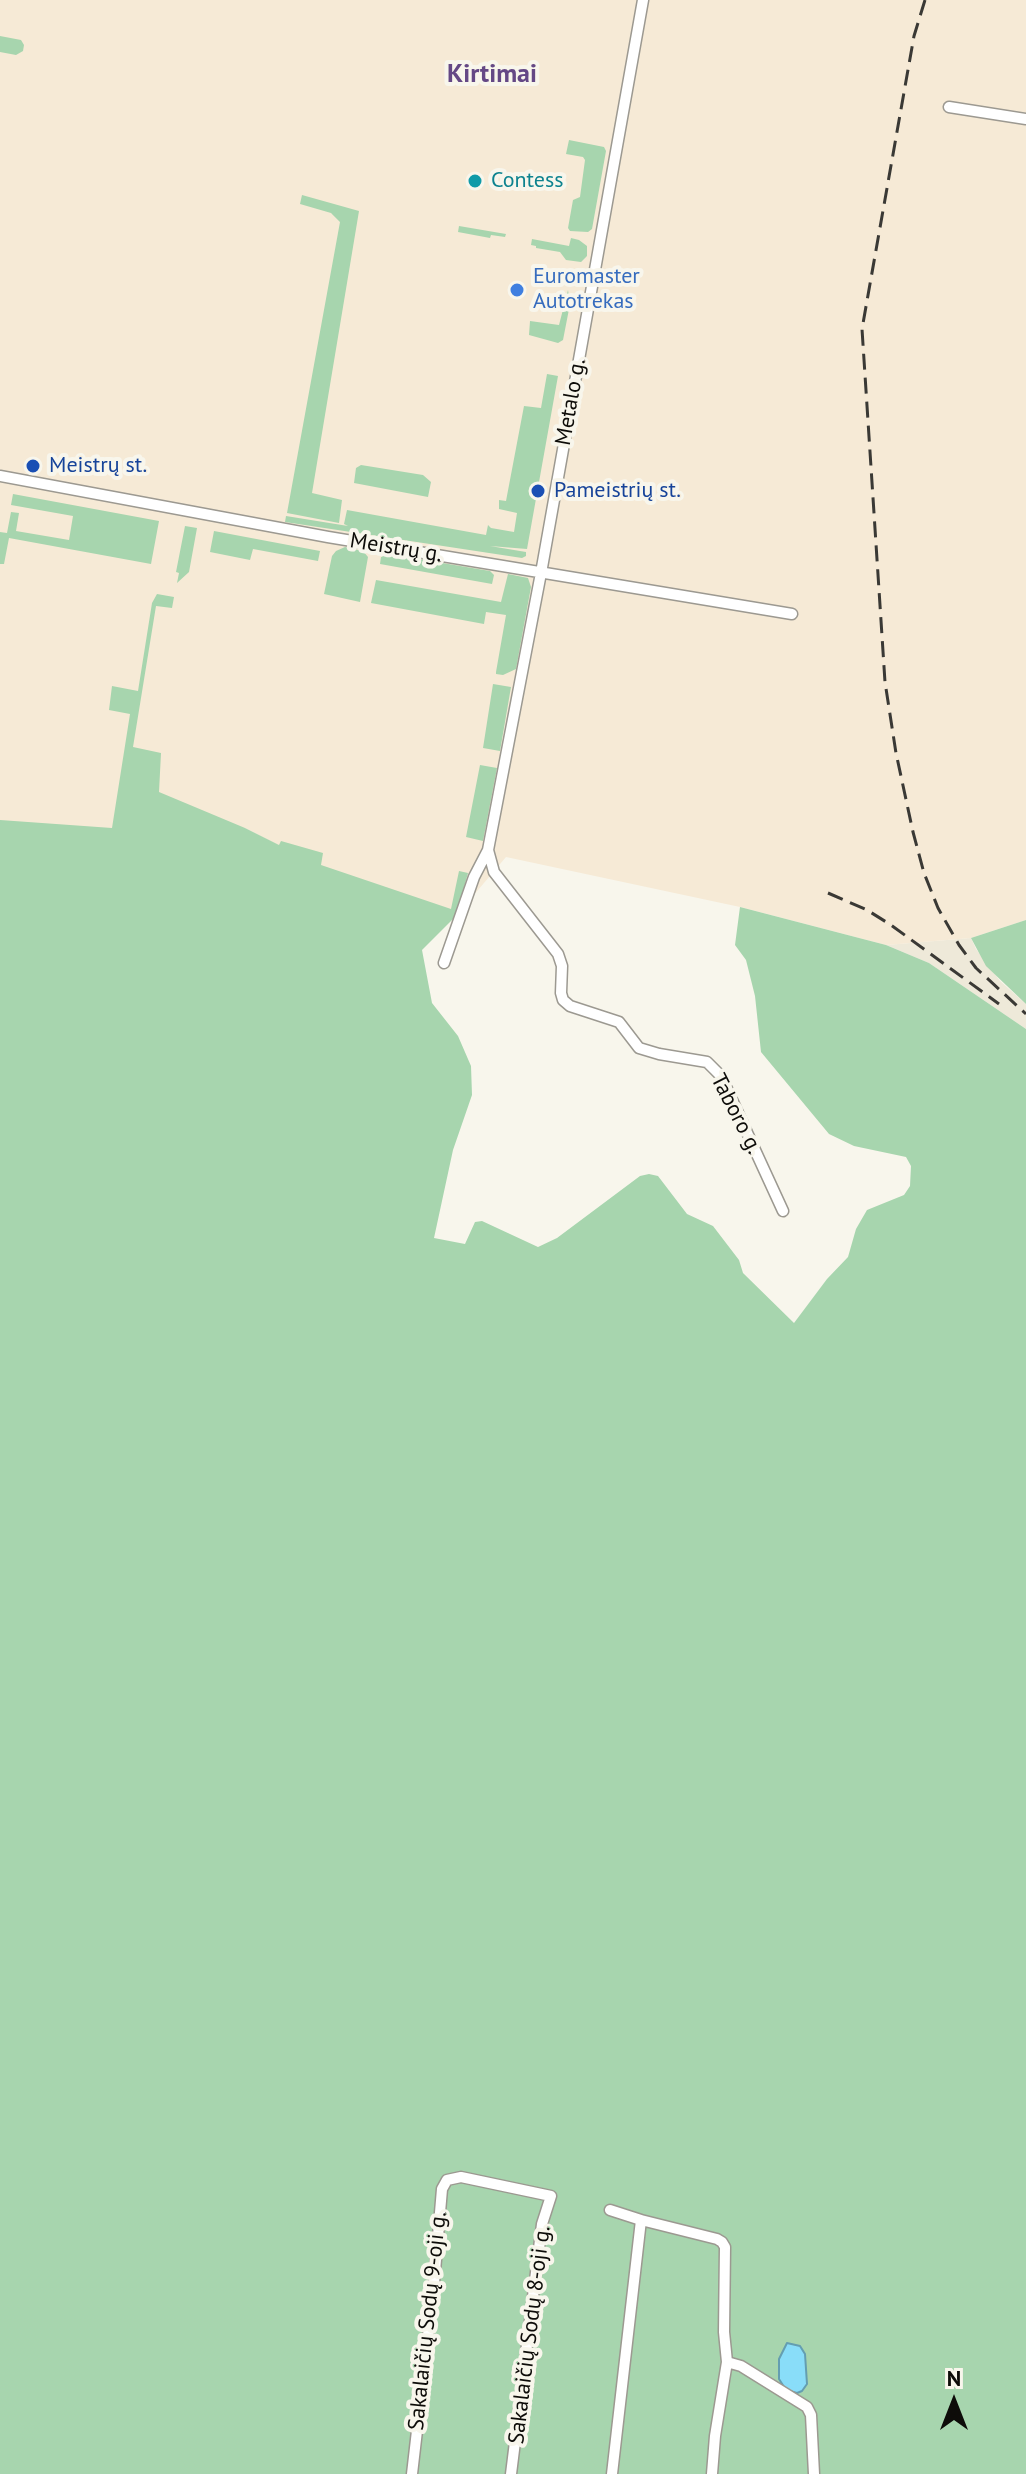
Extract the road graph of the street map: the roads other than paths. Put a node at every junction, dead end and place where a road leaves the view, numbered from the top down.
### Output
1 (643, 0) edge
2 (949, 107) dead end
3 (1026, 119) edge
4 (0, 476) edge
5 (541, 573) junction
6 (792, 614) dead end
7 (488, 850) junction
8 (444, 963) dead end
9 (783, 1211) dead end
10 (551, 2196) joint
11 (610, 2210) dead end
12 (641, 2220) junction
13 (727, 2362) junction
14 (412, 2474) edge
15 (511, 2474) edge
16 (612, 2474) edge
17 (712, 2474) edge
18 (814, 2474) edge

1 - 5 street, Metalo g.
2 - 3 street
4 - 5 street, Meistrų g.
5 - 6 street, Meistrų g.
5 - 7 street, Metalo g.
7 - 8 street, Metalo g.
7 - 9 street, Taboro g.
10 - 14 street, Sakalaičių Sodų 9-oji g.
10 - 15 street, Sakalaičių Sodų 8-oji g.
11 - 12 street
12 - 13 street
12 - 16 street
13 - 17 street
13 - 18 street

